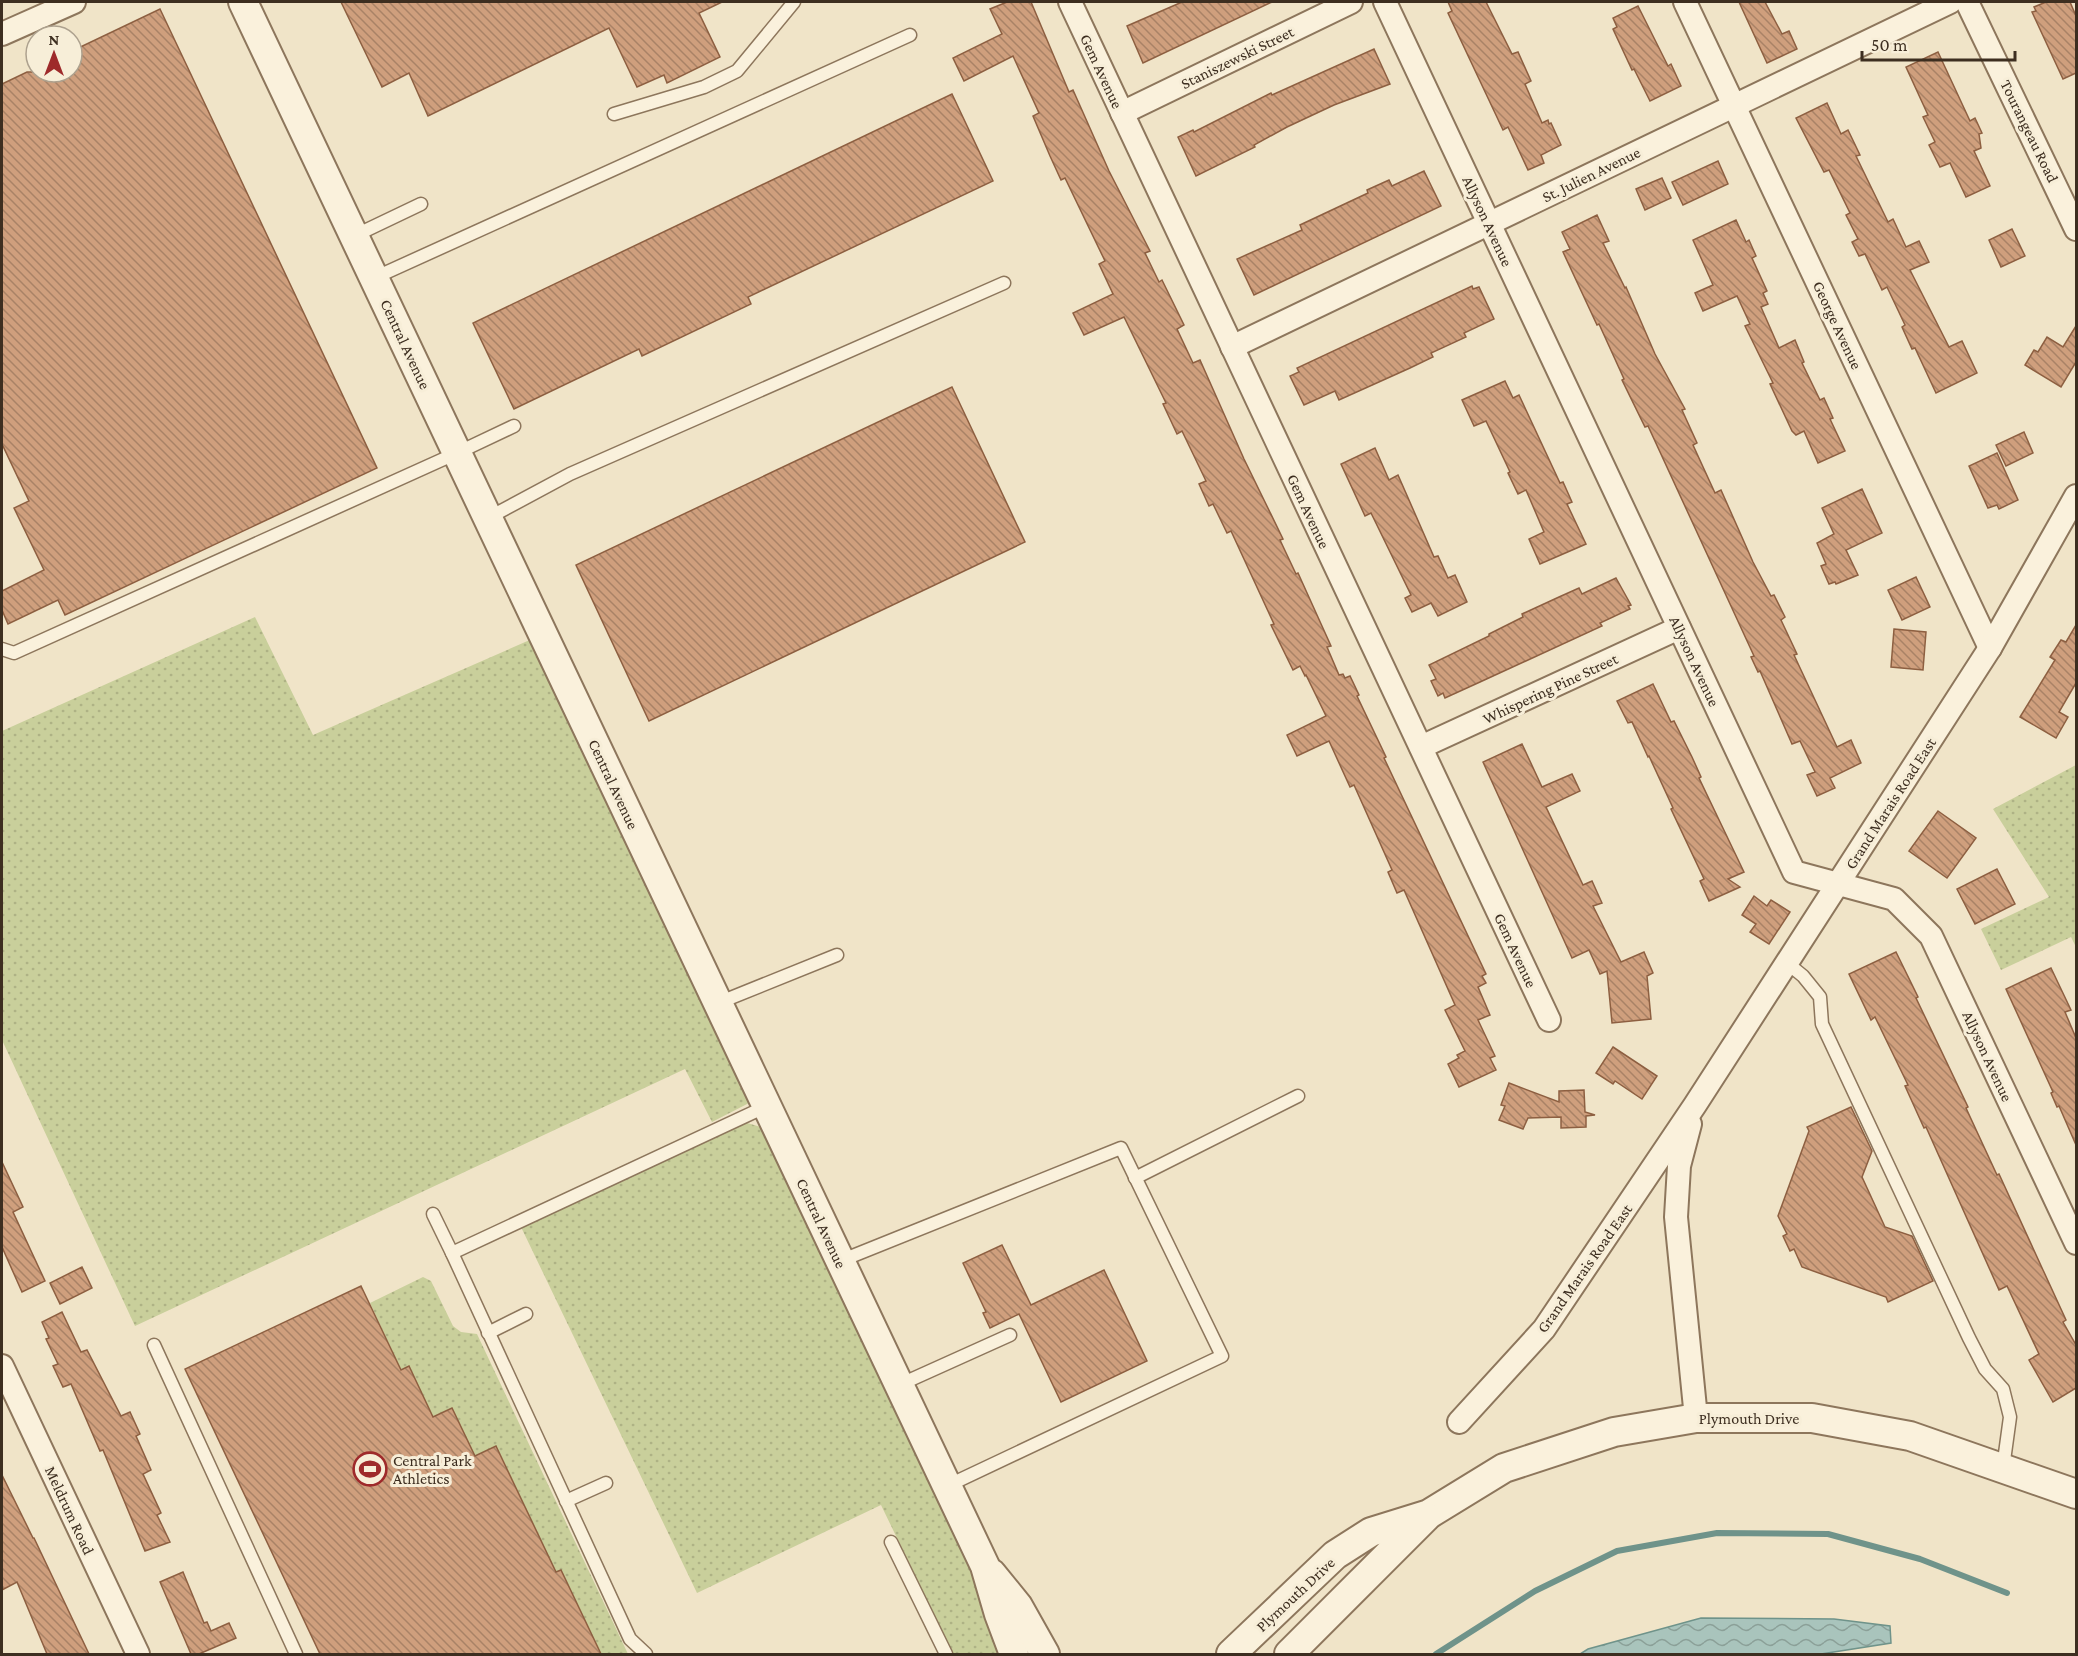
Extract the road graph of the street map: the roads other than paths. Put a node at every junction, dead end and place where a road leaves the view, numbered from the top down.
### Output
1 (74, 2) edge
2 (243, 2) edge
3 (794, 2) edge
4 (1070, 2) edge
5 (1351, 2) edge
6 (1385, 2) edge
7 (1685, 2) edge
8 (1950, 2) edge
9 (1967, 2) edge
10 (2, 34) edge
11 (910, 35) dead end
12 (1734, 105) junction
13 (1122, 113) junction
14 (614, 114) dead end
15 (421, 204) dead end
16 (1489, 224) junction
17 (2076, 229) edge
18 (354, 236) junction
19 (374, 278) junction
20 (1004, 283) dead end
21 (1232, 347) junction
22 (514, 426) dead end
23 (457, 453) junction
24 (2076, 496) edge
25 (488, 519) junction
26 (1679, 628) junction
27 (1990, 648) junction
28 (2, 649) edge
29 (1421, 747) junction
30 (1838, 884) junction
31 (837, 955) dead end
32 (1787, 963) junction
33 (718, 1003) junction
34 (1549, 1020) dead end
35 (1298, 1096) dead end
36 (1695, 1105) junction
37 (767, 1106) junction
38 (1135, 1178) junction
39 (433, 1214) dead end
40 (2074, 1232) edge
41 (452, 1253) junction
42 (840, 1261) junction
43 (526, 1314) dead end
44 (488, 1333) junction
45 (1010, 1335) dead end
46 (154, 1345) dead end
47 (2, 1366) edge
48 (899, 1385) junction
49 (1696, 1418) junction
50 (1460, 1422) dead end
51 (2003, 1468) junction
52 (606, 1483) dead end
53 (947, 1486) junction
54 (2076, 1494) edge
55 (566, 1502) junction
56 (1429, 1514) junction
57 (891, 1542) dead end
58 (985, 1566) junction
59 (138, 1654) edge
60 (296, 1654) edge
61 (646, 1654) edge
62 (946, 1654) edge
63 (1014, 1654) edge
64 (1045, 1654) edge
65 (1232, 1654) edge
66 (1289, 1654) edge

1 - 10 street
2 - 18 street, Central Avenue
3 - 14 lane
4 - 13 street, Gem Avenue
5 - 13 street, Staniszewski Street
6 - 16 street, Allyson Avenue
7 - 12 street, George Avenue
8 - 12 street, St. Julien Avenue
9 - 17 street, Tourangeau Road
11 - 19 lane
12 - 16 street, St. Julien Avenue
12 - 27 street, George Avenue
13 - 21 street, Gem Avenue
15 - 18 lane
16 - 21 street, St. Julien Avenue
16 - 26 street, Allyson Avenue
18 - 19 street, Central Avenue
19 - 23 street, Central Avenue
20 - 25 lane
21 - 29 street, Gem Avenue
22 - 23 lane
23 - 25 street, Central Avenue
23 - 28 lane
24 - 27 street, Grand Marais Road East
25 - 33 street, Central Avenue
26 - 29 street, Whispering Pine Street
26 - 30 street, Allyson Avenue
27 - 30 street, Grand Marais Road East
29 - 34 street, Gem Avenue
30 - 32 street, Grand Marais Road East
30 - 40 street, Allyson Avenue
31 - 33 lane
32 - 36 street, Grand Marais Road East
32 - 51 lane
33 - 37 street, Central Avenue
35 - 38 lane
36 - 49 street, Grand Marais Road East
36 - 50 street, Grand Marais Road East
37 - 41 lane
37 - 42 street, Central Avenue
38 - 42 lane
38 - 53 lane
39 - 41 lane
41 - 44 lane
42 - 48 street, Central Avenue
43 - 44 lane
44 - 55 lane
45 - 48 lane
46 - 60 lane
47 - 59 street, Meldrum Road
48 - 53 street, Central Avenue
49 - 51 street, Plymouth Drive
49 - 56 street, Plymouth Drive
51 - 54 street, Plymouth Drive
52 - 55 lane
53 - 58 street, Central Avenue
55 - 61 lane
56 - 65 street, Plymouth Drive
56 - 66 street, Plymouth Drive
57 - 62 lane
58 - 63 street, Central Avenue
58 - 64 street, Central Avenue

